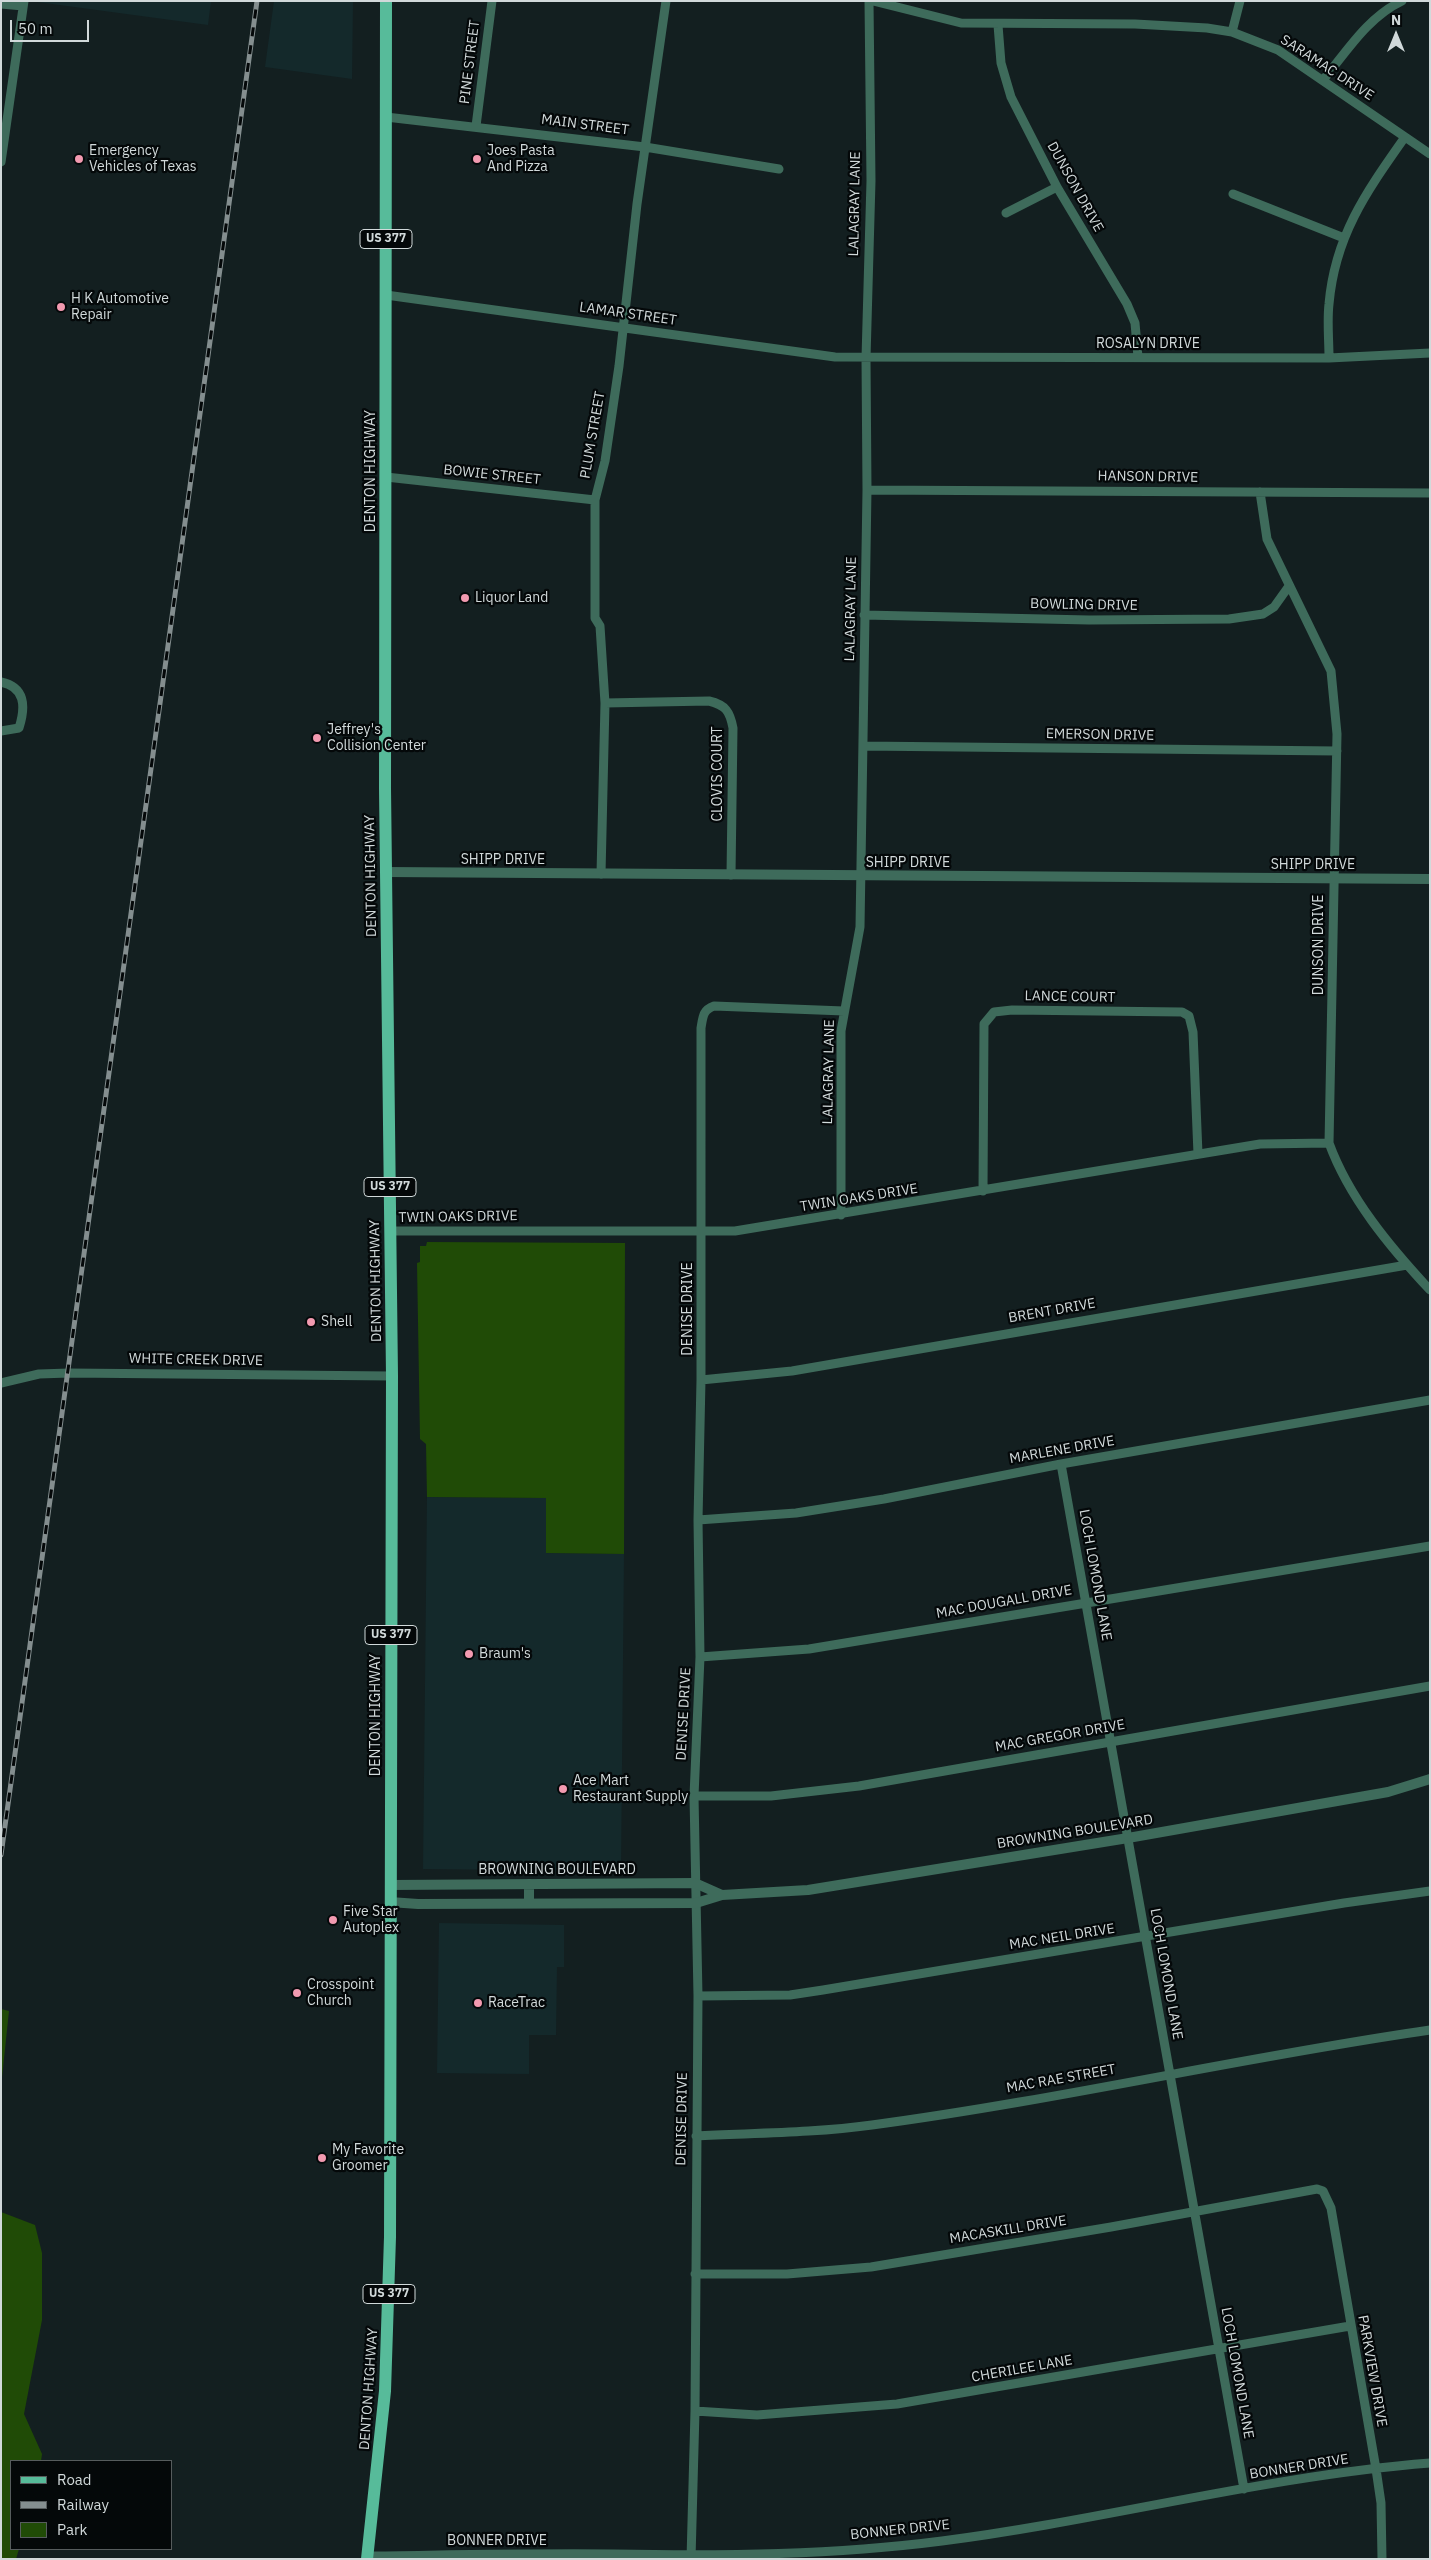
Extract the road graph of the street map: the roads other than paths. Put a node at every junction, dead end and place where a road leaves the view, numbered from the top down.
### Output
1 (386, 1) edge
2 (492, 1) edge
3 (666, 1) edge
4 (871, 1) edge
5 (1240, 1) edge
6 (1402, 1) edge
7 (1, 4) edge
8 (23, 4) edge
9 (998, 25) junction
10 (1232, 32) junction
11 (1324, 80) junction
12 (386, 117) junction
13 (476, 126) junction
14 (1405, 137) junction
15 (645, 147) junction
16 (1430, 154) edge
17 (1, 162) edge
18 (779, 169) dead end
19 (1057, 187) junction
20 (1233, 194) dead end
21 (1006, 213) dead end
22 (1344, 238) junction
23 (386, 296) junction
24 (624, 328) junction
25 (1430, 353) edge
26 (1138, 357) junction
27 (866, 358) junction
28 (1329, 358) junction
29 (386, 477) junction
30 (866, 490) junction
31 (1260, 492) junction
32 (1430, 493) edge
33 (595, 500) junction
34 (1289, 586) junction
35 (864, 615) junction
36 (1, 682) edge
37 (605, 703) junction
38 (1, 731) edge
39 (863, 746) junction
40 (1337, 751) junction
41 (386, 872) junction
42 (601, 874) junction
43 (731, 875) junction
44 (861, 876) junction
45 (1430, 879) edge
46 (1333, 880) junction
47 (844, 1011) junction
48 (1329, 1143) junction
49 (1198, 1154) junction
50 (983, 1191) junction
51 (841, 1215) junction
52 (390, 1231) junction
53 (702, 1232) junction
54 (1407, 1264) junction
55 (1430, 1290) edge
56 (392, 1376) junction
57 (701, 1380) junction
58 (1, 1383) edge
59 (1430, 1400) edge
60 (1061, 1464) junction
61 (698, 1520) junction
62 (1430, 1546) edge
63 (1086, 1602) junction
64 (700, 1657) junction
65 (1430, 1686) edge
66 (1111, 1741) junction
67 (1430, 1779) edge
68 (694, 1796) junction
69 (1128, 1838) junction
70 (695, 1883) junction
71 (529, 1884) junction
72 (390, 1885) junction
73 (1430, 1890) edge
74 (722, 1895) junction
75 (390, 1902) junction
76 (529, 1903) junction
77 (696, 1903) junction
78 (1146, 1937) junction
79 (698, 1996) junction
80 (1430, 2030) edge
81 (1170, 2074) junction
82 (696, 2136) junction
83 (1323, 2190) joint
84 (1194, 2212) junction
85 (695, 2274) junction
86 (1350, 2326) junction
87 (1219, 2350) junction
88 (695, 2411) junction
89 (1430, 2463) edge
90 (1376, 2469) junction
91 (1244, 2489) junction
92 (367, 2557) edge
93 (691, 2558) edge
94 (1382, 2559) edge

1 - 12 main road, DENTON HIGHWAY / US 377
2 - 13 street, PINE STREET
3 - 15 street, PLUM STREET
4 - 9 street, SARAMAC DRIVE
4 - 27 street, LALAGRAY LANE
5 - 10 street
6 - 11 street
7 - 8 street
8 - 17 street
9 - 10 street, SARAMAC DRIVE
9 - 19 street, DUNSON DRIVE
10 - 11 street, SARAMAC DRIVE
11 - 14 street, SARAMAC DRIVE
12 - 13 street, MAIN STREET
12 - 23 main road, DENTON HIGHWAY / US 377
13 - 15 street, MAIN STREET
14 - 16 street, SARAMAC DRIVE
14 - 22 street
15 - 18 street, MAIN STREET
15 - 24 street, PLUM STREET
19 - 21 street
19 - 26 street, DUNSON DRIVE
20 - 22 street
22 - 28 street
23 - 24 street, LAMAR STREET
23 - 29 main road, DENTON HIGHWAY / US 377
24 - 27 street, LAMAR STREET
24 - 33 street, PLUM STREET
25 - 28 street, ROSALYN DRIVE
26 - 27 street, ROSALYN DRIVE
26 - 28 street, ROSALYN DRIVE
27 - 30 street, LALAGRAY LANE
29 - 33 street, BOWIE STREET
29 - 41 main road, DENTON HIGHWAY / US 377
30 - 31 street, HANSON DRIVE
30 - 35 street, LALAGRAY LANE
31 - 32 street, HANSON DRIVE
31 - 34 street, DUNSON DRIVE
33 - 37 street, PLUM STREET
34 - 35 street, BOWLING DRIVE
34 - 40 street, DUNSON DRIVE
35 - 39 street, LALAGRAY LANE
36 - 38 street
37 - 42 street, PLUM STREET
37 - 43 street, CLOVIS COURT
39 - 40 street, EMERSON DRIVE
39 - 44 street, LALAGRAY LANE
40 - 46 street, DUNSON DRIVE
41 - 42 street, SHIPP DRIVE
41 - 52 main road, DENTON HIGHWAY / US 377
42 - 43 street, SHIPP DRIVE
43 - 44 street, SHIPP DRIVE
44 - 46 street, SHIPP DRIVE
44 - 47 street, LALAGRAY LANE
45 - 46 street, SHIPP DRIVE
46 - 48 street, DUNSON DRIVE
47 - 51 street, LALAGRAY LANE
47 - 53 street, DENISE DRIVE
48 - 49 street, TWIN OAKS DRIVE
48 - 54 street, DUNSON DRIVE
49 - 50 street, TWIN OAKS DRIVE
49 - 50 street, LANCE COURT
50 - 51 street, TWIN OAKS DRIVE
51 - 53 street, TWIN OAKS DRIVE
52 - 53 street, TWIN OAKS DRIVE
52 - 56 main road, DENTON HIGHWAY / US 377
53 - 57 street, DENISE DRIVE
54 - 55 street, DUNSON DRIVE
54 - 57 street, BRENT DRIVE
56 - 58 street, WHITE CREEK DRIVE
56 - 72 main road, DENTON HIGHWAY / US 377
57 - 61 street, DENISE DRIVE
59 - 60 street, MARLENE DRIVE
60 - 61 street, MARLENE DRIVE
60 - 63 street, LOCH LOMOND LANE
61 - 64 street, DENISE DRIVE
62 - 63 street, MAC DOUGALL DRIVE
63 - 64 street, MAC DOUGALL DRIVE
63 - 66 street, LOCH LOMOND LANE
64 - 68 street, DENISE DRIVE
65 - 66 street, MAC GREGOR DRIVE
66 - 68 street, MAC GREGOR DRIVE
66 - 69 street, LOCH LOMOND LANE
67 - 69 street, BROWNING BOULEVARD
68 - 70 street, DENISE DRIVE
69 - 74 street, BROWNING BOULEVARD
69 - 78 street, LOCH LOMOND LANE
70 - 71 street, BROWNING BOULEVARD
70 - 74 street, BROWNING BOULEVARD
70 - 77 street, DENISE DRIVE
71 - 72 street, BROWNING BOULEVARD
71 - 76 street
72 - 75 main road, DENTON HIGHWAY / US 377
73 - 78 street, MAC NEIL DRIVE
74 - 77 street, BROWNING BOULEVARD
75 - 76 street, BROWNING BOULEVARD
75 - 92 main road, DENTON HIGHWAY / US 377
76 - 77 street, BROWNING BOULEVARD
77 - 79 street, DENISE DRIVE
78 - 79 street, MAC NEIL DRIVE
78 - 81 street, LOCH LOMOND LANE
79 - 82 street, DENISE DRIVE
80 - 81 street, MAC RAE STREET
81 - 82 street, MAC RAE STREET
81 - 84 street, LOCH LOMOND LANE
82 - 85 street, DENISE DRIVE
83 - 84 street, MACASKILL DRIVE
83 - 86 street, PARKVIEW DRIVE
84 - 85 street, MACASKILL DRIVE
84 - 87 street, LOCH LOMOND LANE
85 - 88 street, DENISE DRIVE
86 - 87 street, CHERILEE LANE
86 - 90 street, PARKVIEW DRIVE
87 - 88 street, CHERILEE LANE
87 - 91 street, LOCH LOMOND LANE
88 - 93 street, DENISE DRIVE
89 - 90 street, BONNER DRIVE
90 - 91 street, BONNER DRIVE
90 - 94 street, PARKVIEW DRIVE
91 - 93 street, BONNER DRIVE
92 - 93 street, BONNER DRIVE

